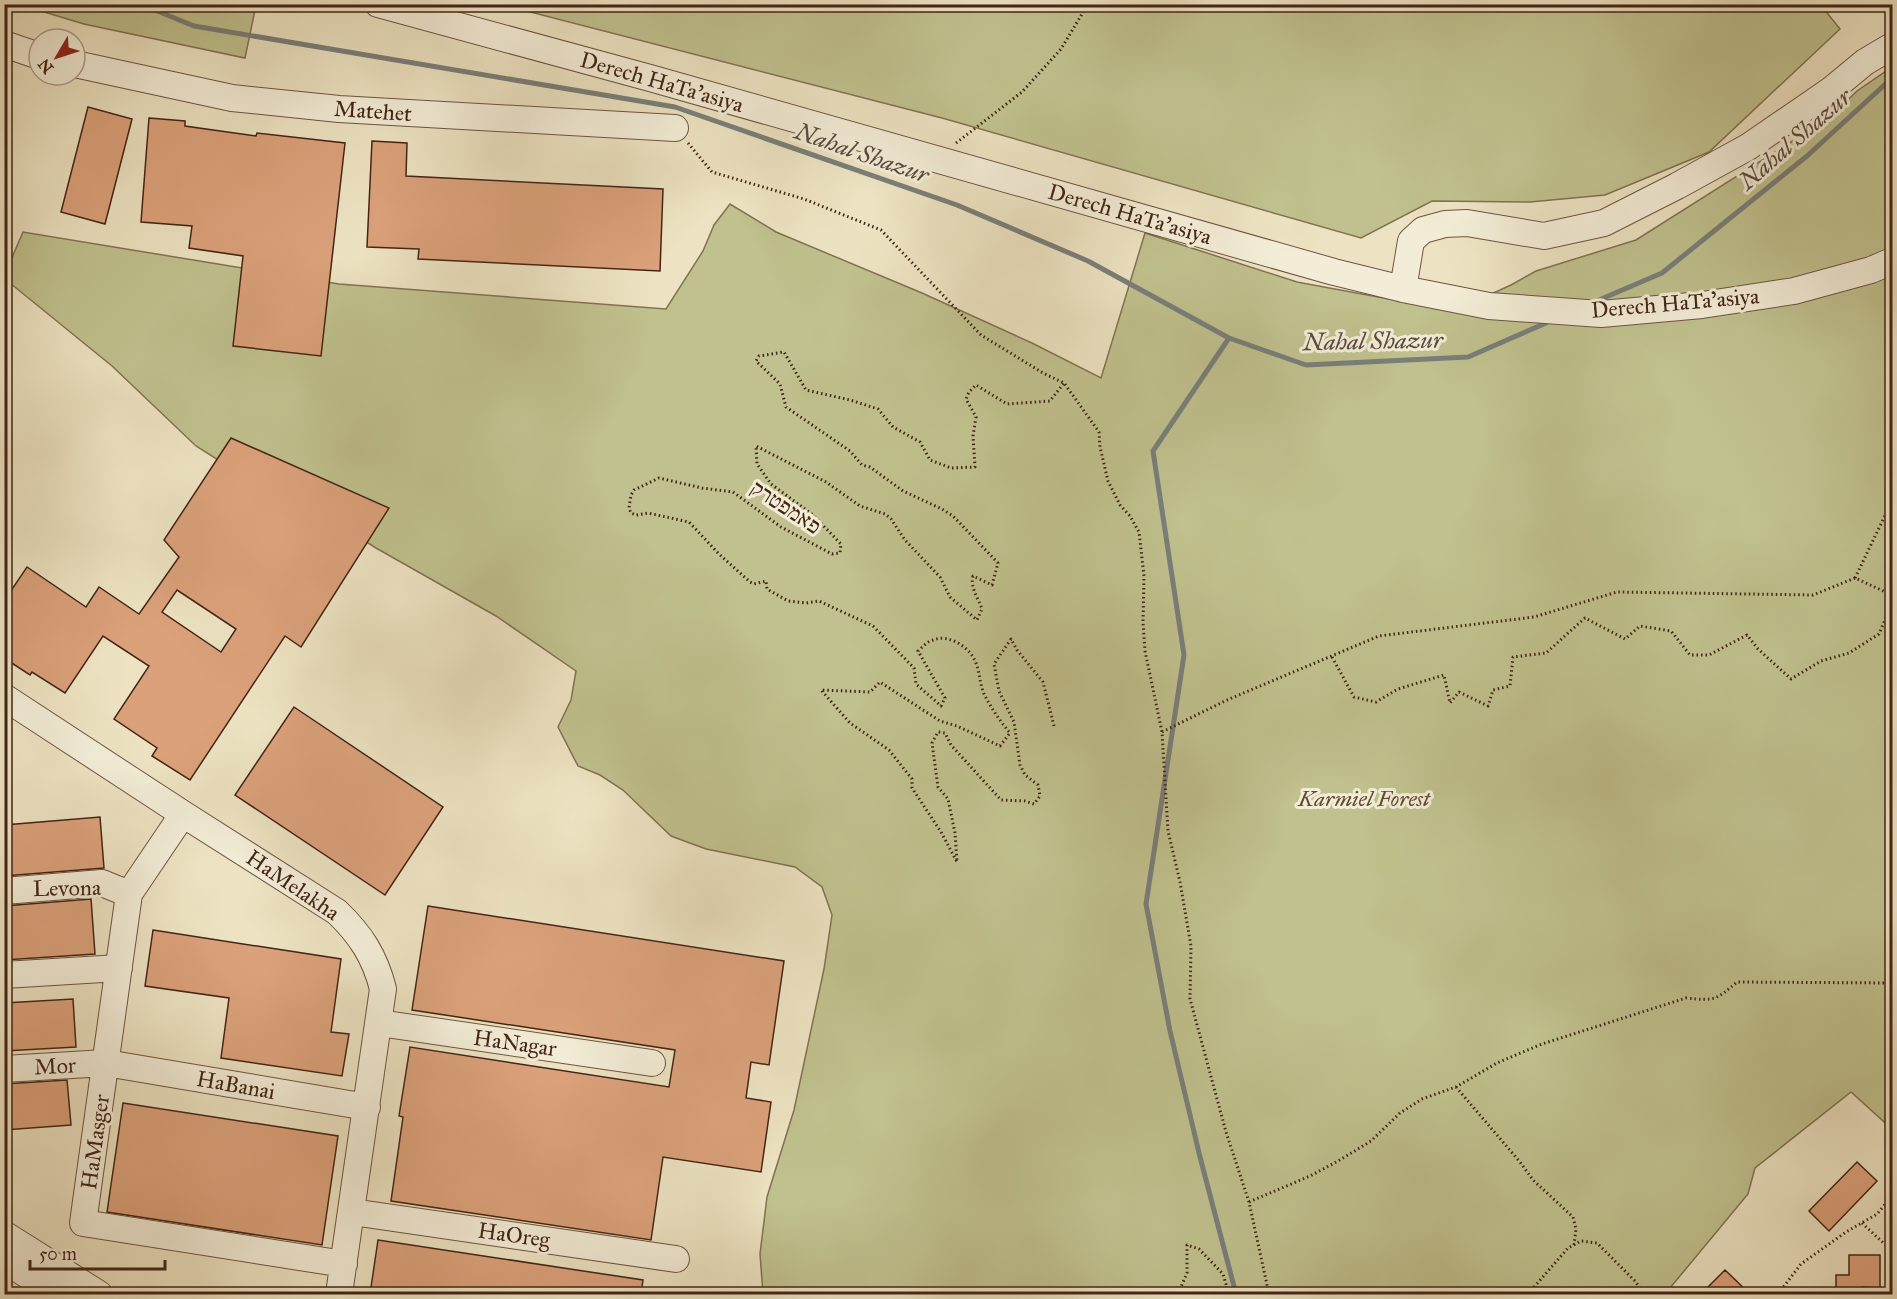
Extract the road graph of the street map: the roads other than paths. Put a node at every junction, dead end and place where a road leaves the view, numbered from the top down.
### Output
1 (378, 4) edge
2 (4, 44) edge
3 (1893, 46) edge
4 (27, 52) edge
5 (87, 67) edge
6 (675, 128) road end
7 (1893, 261) edge
8 (1403, 289) junction
9 (4, 697) edge
10 (183, 814) junction
11 (4, 891) edge
12 (129, 894) junction
13 (119, 968) junction
14 (4, 975) edge
15 (379, 1023) junction
16 (106, 1063) junction
17 (652, 1063) dead end
18 (4, 1069) edge
19 (367, 1107) junction
20 (352, 1212) junction
21 (4, 1234) edge
22 (676, 1259) dead end
23 (4, 1260) edge
24 (344, 1264) junction
25 (57, 1294) edge
26 (99, 1294) edge
27 (339, 1294) edge

1 - 8 street, Derech HaTa'asiya
2 - 4 street
3 - 8 street
5 - 6 street, Matehet
7 - 8 street, Derech HaTa'asiya
9 - 10 street, HaMelakha
10 - 12 street, HaMasger
10 - 15 street, HaMelakha
11 - 12 street, Levona
12 - 13 street, HaMasger
13 - 14 street
13 - 16 street, HaMasger
15 - 17 street, HaNagar
15 - 19 street, HaMelakha
16 - 18 street, Mor
16 - 19 street, HaBanai
16 - 24 street, HaMasger
19 - 20 street, HaMelakha
20 - 22 street, HaOreg
20 - 24 street, HaMelakha
21 - 26 street
23 - 25 street
24 - 27 street, HaMelakha

